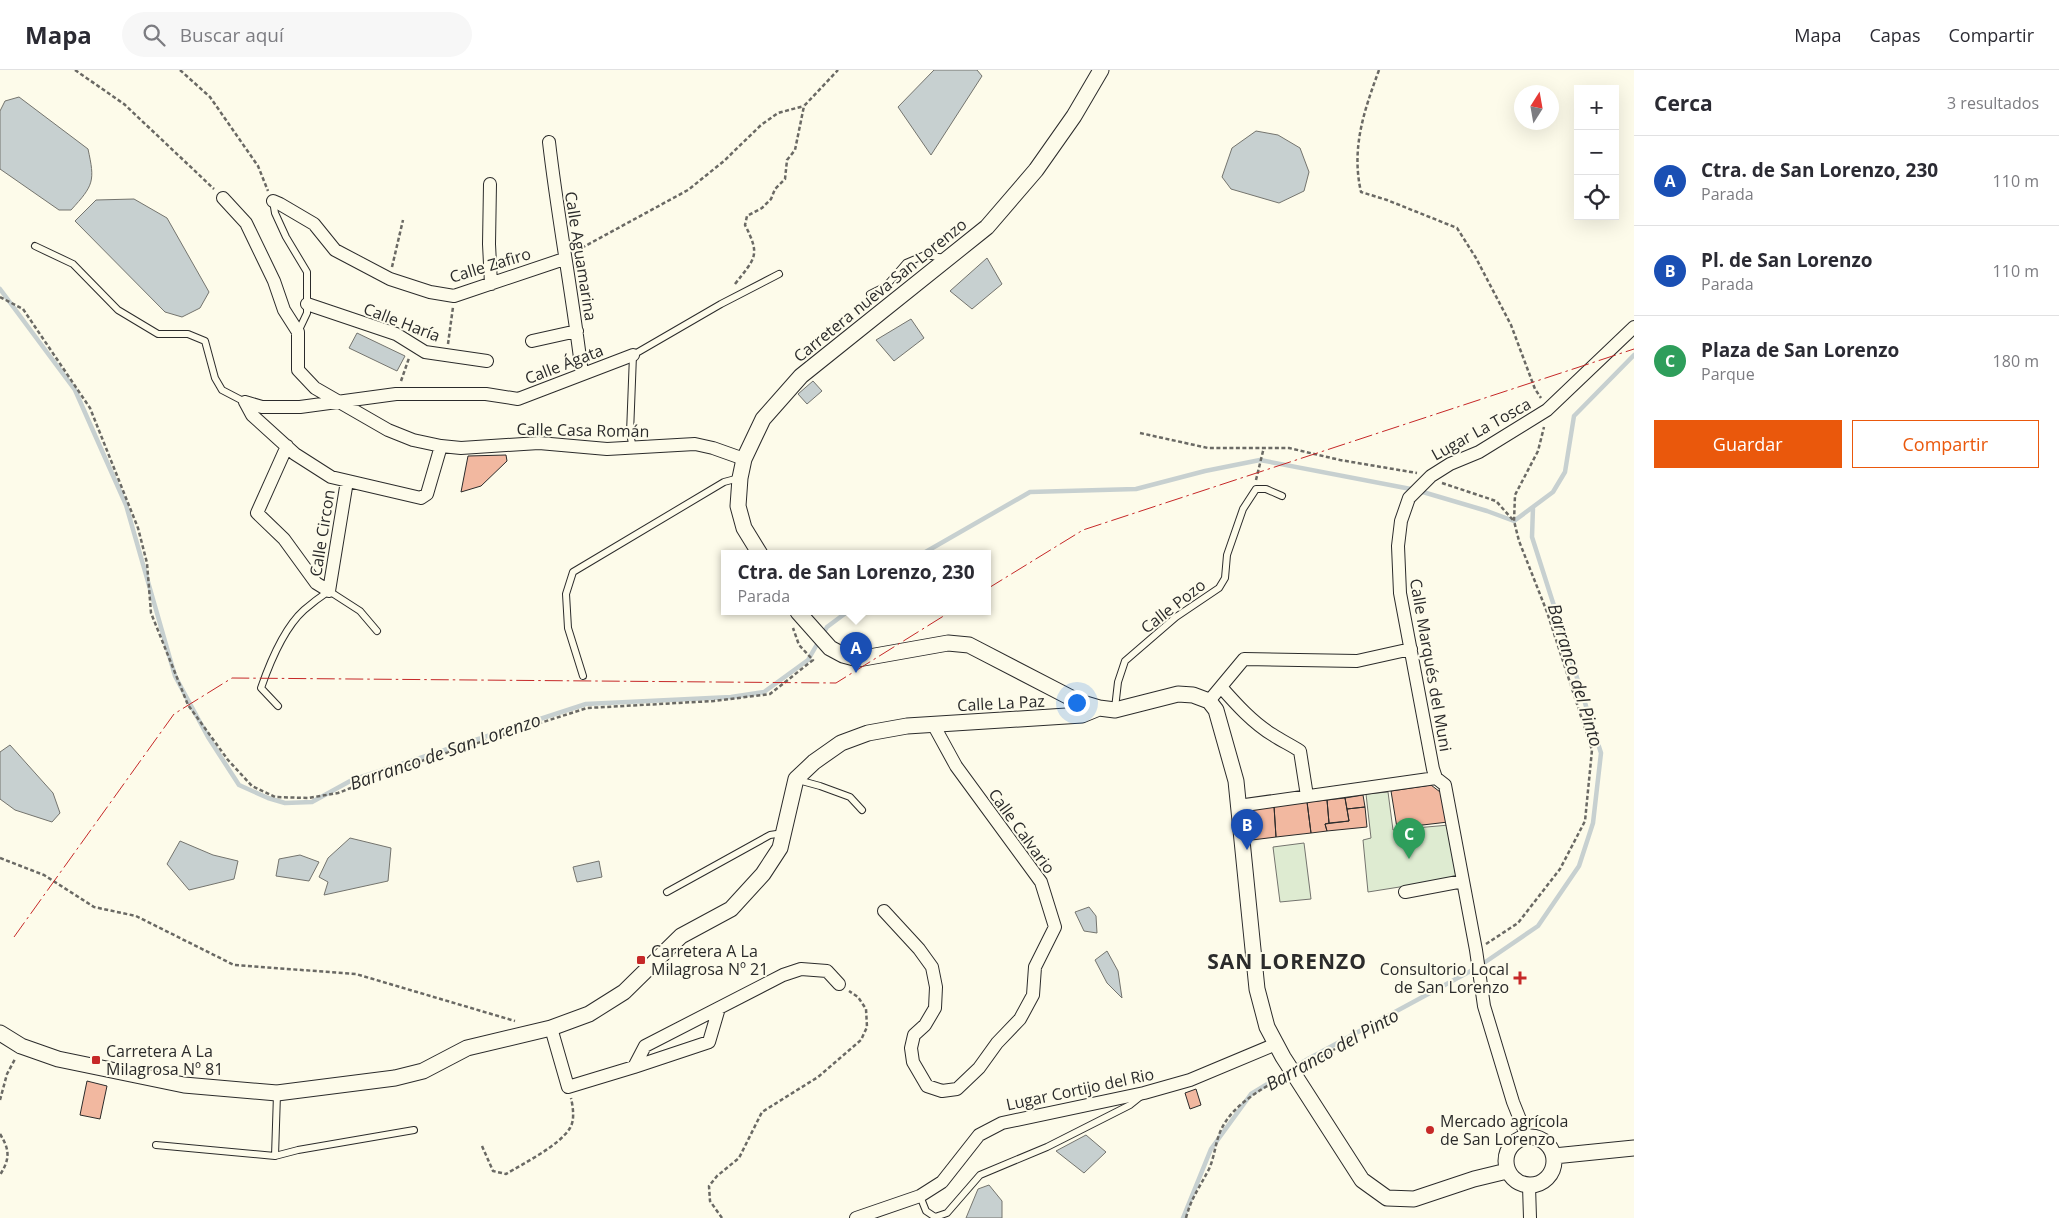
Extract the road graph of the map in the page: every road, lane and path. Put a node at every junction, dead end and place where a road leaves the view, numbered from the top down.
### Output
1 (75, 70) edge
2 (180, 70) edge
3 (838, 70) edge
4 (1101, 70) edge
5 (1379, 70) edge
6 (804, 106) junction
7 (549, 142) dead end
8 (490, 184) dead end
9 (223, 198) joint
10 (273, 201) junction
11 (403, 220) dead end
12 (35, 246) dead end
13 (949, 258) junction
14 (564, 259) junction
15 (779, 274) dead end
16 (390, 279) junction
17 (491, 284) junction
18 (870, 294) dead end
19 (454, 296) junction
20 (0, 297) edge
21 (307, 304) junction
22 (721, 304) junction
23 (1634, 327) edge
24 (577, 331) junction
25 (298, 332) junction
26 (532, 342) dead end
27 (414, 345) junction
28 (446, 355) junction
29 (633, 355) junction
30 (487, 361) dead end
31 (582, 374) junction
32 (396, 394) junction
33 (245, 402) junction
34 (339, 402) junction
35 (1547, 410) junction
36 (1140, 433) dead end
37 (287, 446) junction
38 (440, 446) junction
39 (1264, 447) junction
40 (633, 449) junction
41 (744, 459) junction
42 (1431, 476) junction
43 (740, 478) junction
44 (347, 481) junction
45 (1256, 489) junction
46 (1282, 496) dead end
47 (1409, 498) joint
48 (1514, 521) junction
49 (758, 550) edge
50 (329, 591) junction
51 (795, 618) edge
52 (376, 631) dead end
53 (1411, 650) junction
54 (583, 676) dead end
55 (1221, 687) junction
56 (1209, 701) junction
57 (278, 706) dead end
58 (1099, 708) junction
59 (1115, 710) junction
60 (933, 724) junction
61 (1436, 778) junction
62 (796, 779) junction
63 (1307, 796) junction
64 (1238, 806) junction
65 (862, 810) dead end
66 (783, 833) junction
67 (0, 858) edge
68 (1463, 881) junction
69 (667, 892) dead end
70 (1405, 892) dead end
71 (884, 911) dead end
72 (1476, 950) junction
73 (838, 984) joint
74 (719, 1008) junction
75 (550, 1028) junction
76 (0, 1033) edge
77 (524, 1034) junction
78 (1276, 1044) junction
79 (21, 1046) junction
80 (1335, 1049) dead end
81 (634, 1068) junction
82 (1296, 1070) dead end
83 (1288, 1074) dead end
84 (568, 1086) junction
85 (277, 1092) junction
86 (1144, 1093) junction
87 (0, 1100) edge
88 (414, 1130) dead end
89 (0, 1134) edge
90 (1527, 1137) junction
91 (156, 1145) dead end
92 (482, 1146) dead end
93 (1634, 1148) edge
94 (275, 1156) junction
95 (1554, 1156) junction
96 (1507, 1171) junction
97 (0, 1175) edge
98 (1529, 1186) junction
99 (920, 1196) junction
100 (722, 1218) edge
101 (856, 1218) edge
102 (1186, 1218) edge
103 (1530, 1218) edge

1 - 9 path
2 - 10 path
3 - 6 path
4 - 13 street, Carretera nueva San Lorenzo
5 - 35 path
6 - 14 path
6 - 22 path
7 - 14 street, Calle Aguamarina
8 - 17 street
9 - 25 street
10 - 16 street, Calle Zafiro
10 - 21 lane
11 - 16 path
12 - 33 lane
13 - 18 lane
13 - 41 street, Carretera nueva San Lorenzo
14 - 17 street, Calle Zafiro
14 - 24 street, Calle Aguamarina
15 - 22 lane, Calle Ágata
16 - 19 street, Calle Zafiro
17 - 19 street, Calle Zafiro
19 - 28 path
20 - 51 path
21 - 25 lane
21 - 27 street, Calle Haría
22 - 29 lane, Calle Ágata
23 - 35 street, Lugar La Tosca
24 - 26 street
24 - 31 street, Calle Aguamarina
25 - 34 street, Calle Casa Román
27 - 28 street, Calle Haría
27 - 32 path
28 - 30 street, Calle Haría
29 - 31 street, Calle Ágata
29 - 40 lane
31 - 32 street, Calle Ágata
32 - 34 street, Calle Ágata
33 - 34 street
33 - 37 street
34 - 38 street, Calle Casa Román
35 - 42 street, Lugar La Tosca
35 - 48 path
36 - 39 path
37 - 44 street
37 - 50 street
38 - 40 street, Calle Casa Román
38 - 44 street
39 - 42 path
39 - 45 path
40 - 41 street, Calle Casa Román
41 - 43 street, Carretera nueva San Lorenzo
42 - 47 street, Lugar La Tosca
42 - 48 path
43 - 49 street, Carretera nueva San Lorenzo
43 - 54 lane
44 - 50 street, Calle Circon
45 - 46 lane
45 - 59 lane, Calle Pozo
47 - 53 street, Calle Marqués del Muni
48 - 72 path
50 - 52 lane
50 - 57 lane
51 - 58 street
53 - 55 street
53 - 61 street, Calle Marqués del Muni
55 - 56 street
55 - 63 street
56 - 59 street
56 - 64 street
58 - 59 street
58 - 60 street, Calle La Paz
60 - 62 street, Calle La Paz
60 - 71 street, Calle Calvario
61 - 63 street
61 - 68 street, Calle Marqués del Muni
62 - 65 lane
62 - 66 street
63 - 64 street
64 - 78 street
66 - 69 lane
66 - 75 street
67 - 77 path
68 - 70 street
68 - 72 street, Calle Marqués del Muni
72 - 90 street, Calle Marqués del Muni
73 - 74 street
73 - 100 path
74 - 81 street
74 - 81 street
75 - 77 street
75 - 84 street
76 - 79 street
77 - 85 street
78 - 86 street, Lugar Cortijo del Rio
78 - 96 street
79 - 85 street
79 - 87 path
80 - 82 path
81 - 84 street
83 - 102 path
84 - 92 path
85 - 94 lane
86 - 99 street, Lugar Cortijo del Rio
86 - 99 lane
88 - 94 lane
89 - 97 path
90 - 95 street
90 - 96 street
91 - 94 lane
93 - 95 street
95 - 98 street
96 - 98 street
98 - 103 street
99 - 101 street, Lugar Cortijo del Rio

